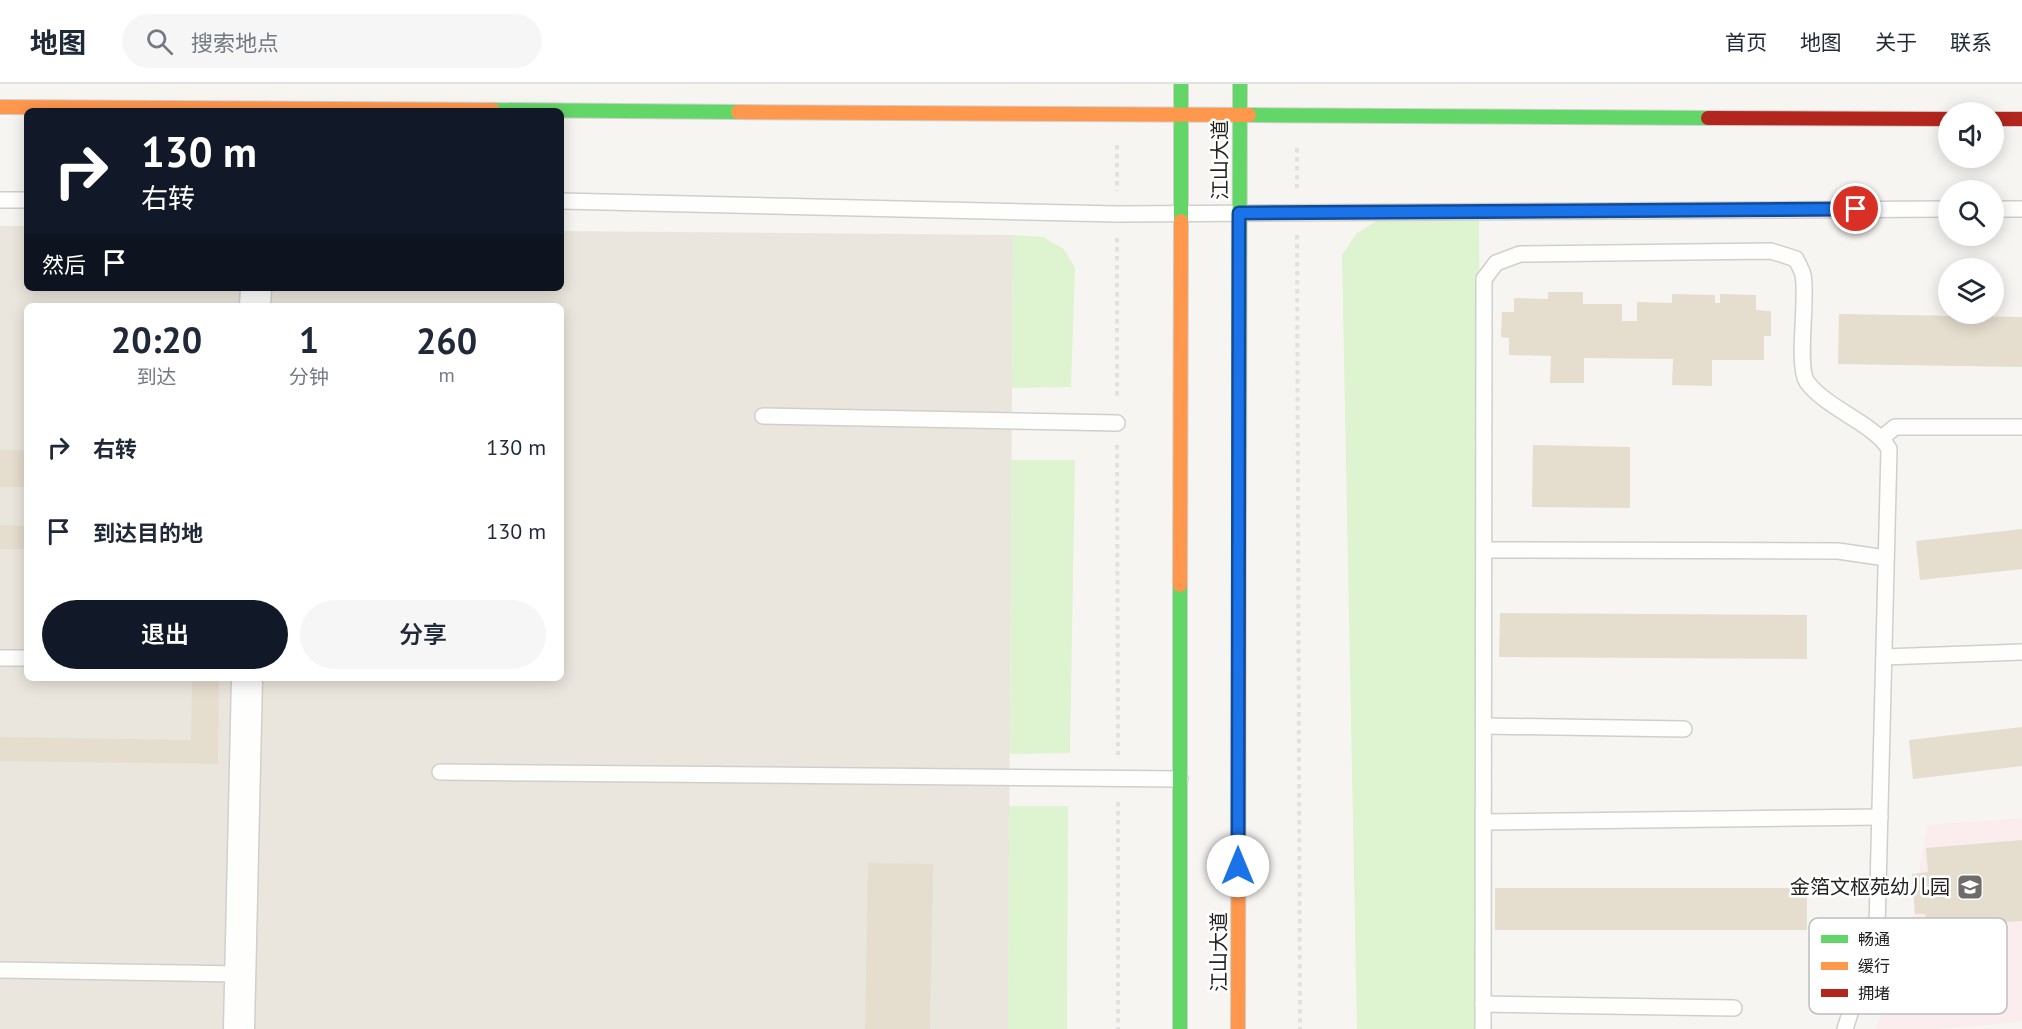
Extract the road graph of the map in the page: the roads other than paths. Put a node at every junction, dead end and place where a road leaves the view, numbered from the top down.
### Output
1 (1181, 84) edge
2 (1239, 84) edge
3 (0, 106) edge
4 (130, 108) edge
5 (564, 111) edge
6 (1181, 114) junction
7 (1239, 115) junction
8 (1938, 118) edge
9 (2004, 119) edge
10 (2022, 119) edge
11 (0, 200) edge
12 (24, 200) edge
13 (564, 201) edge
14 (2022, 208) edge
15 (1938, 209) edge
16 (2004, 209) edge
17 (1181, 213) junction
18 (1239, 213) junction
19 (763, 416) dead end
20 (1117, 423) road end
21 (2022, 428) edge
22 (1883, 438) junction
23 (1485, 550) junction
24 (1886, 558) junction
25 (2022, 652) edge
26 (1884, 657) junction
27 (0, 658) edge
28 (24, 658) edge
29 (247, 681) edge
30 (1484, 726) junction
31 (1684, 729) dead end
32 (440, 772) dead end
33 (1180, 778) junction
34 (1880, 817) junction
35 (1484, 822) junction
36 (1877, 918) edge
37 (0, 970) edge
38 (240, 974) junction
39 (1483, 1004) junction
40 (1734, 1008) dead end
41 (1850, 1014) edge
42 (239, 1029) edge
43 (1180, 1029) edge
44 (1238, 1029) edge
45 (1483, 1029) edge
46 (1845, 1029) edge

1 - 6 main road, 江山大道
2 - 7 main road, 江山大道
3 - 4 main road
5 - 6 main road
6 - 7 main road
6 - 17 main road, 江山大道
7 - 8 main road
7 - 18 main road, 江山大道
9 - 10 main road
11 - 12 lane
13 - 17 lane
14 - 16 lane
15 - 18 lane
17 - 18 lane
17 - 33 main road, 江山大道
18 - 44 main road, 江山大道
19 - 20 lane
21 - 22 lane
22 - 23 lane
22 - 24 lane
23 - 24 lane
23 - 30 lane
24 - 26 lane
25 - 26 lane
26 - 34 lane
27 - 28 lane
29 - 38 street
30 - 31 lane
30 - 35 lane
32 - 33 lane
33 - 43 main road, 江山大道
34 - 35 lane
34 - 36 lane
35 - 39 lane
37 - 38 lane
38 - 42 street
39 - 40 lane
39 - 45 lane
41 - 46 lane

